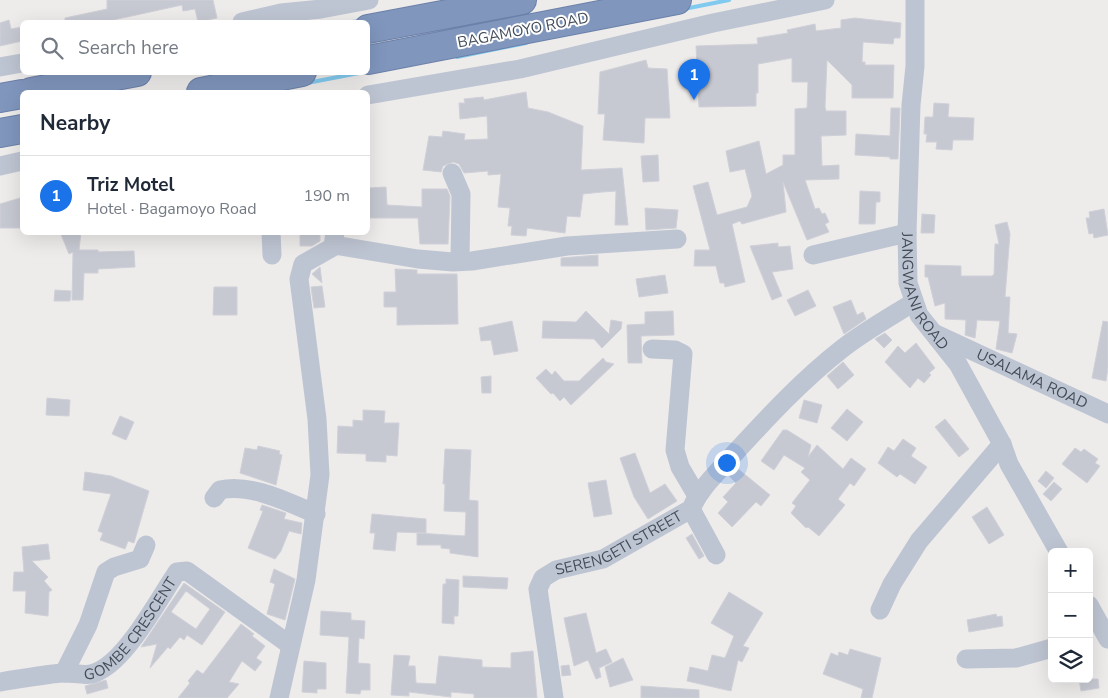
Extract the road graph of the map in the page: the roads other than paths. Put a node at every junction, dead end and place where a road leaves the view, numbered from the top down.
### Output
1 (369, 0) edge
2 (522, 0) edge
3 (677, 0) edge
4 (825, 0) edge
5 (915, 0) edge
6 (251, 20) edge
7 (370, 29) edge
8 (370, 60) edge
9 (20, 63) edge
10 (0, 67) edge
11 (121, 75) edge
12 (287, 75) edge
13 (42, 90) edge
14 (211, 90) edge
15 (20, 94) edge
16 (370, 96) edge
17 (0, 98) edge
18 (20, 128) edge
19 (0, 133) edge
20 (20, 161) edge
21 (0, 166) edge
22 (452, 173) dead end
23 (907, 232) junction
24 (271, 235) edge
25 (335, 239) edge
26 (676, 239) dead end
27 (272, 255) dead end
28 (813, 255) dead end
29 (460, 261) junction
30 (914, 302) junction
31 (930, 331) junction
32 (652, 349) dead end
33 (1108, 414) edge
34 (1002, 444) junction
35 (214, 498) dead end
36 (694, 503) junction
37 (316, 514) junction
38 (146, 545) dead end
39 (1057, 548) edge
40 (716, 555) dead end
41 (880, 610) dead end
42 (1093, 615) edge
43 (1101, 635) edge
44 (290, 645) junction
45 (1048, 649) edge
46 (966, 659) dead end
47 (64, 673) junction
48 (0, 682) edge
49 (279, 698) edge
50 (554, 698) edge

1 - 6 street
2 - 7 highway, BAGAMOYO ROAD
3 - 8 highway, BAGAMOYO ROAD
4 - 16 street
5 - 23 street, JANGWANI ROAD
9 - 10 street
11 - 13 highway
12 - 14 highway
15 - 17 highway
18 - 19 highway
20 - 21 street
22 - 29 street
23 - 28 street
23 - 30 street, JANGWANI ROAD
24 - 27 street
25 - 29 street
25 - 37 street
26 - 29 street
30 - 31 street, JANGWANI ROAD
30 - 36 street, SERENGETI STREET
31 - 33 street, USALAMA ROAD
31 - 34 street, JANGWANI ROAD
32 - 36 street
34 - 39 street, JANGWANI ROAD
34 - 41 street
35 - 37 street
36 - 40 street
36 - 50 street, SERENGETI STREET
37 - 44 street
38 - 47 street
42 - 43 street
44 - 47 street, GOMBE CRESCENT
44 - 49 street
45 - 46 street
47 - 48 street, GOMBE CRESCENT

